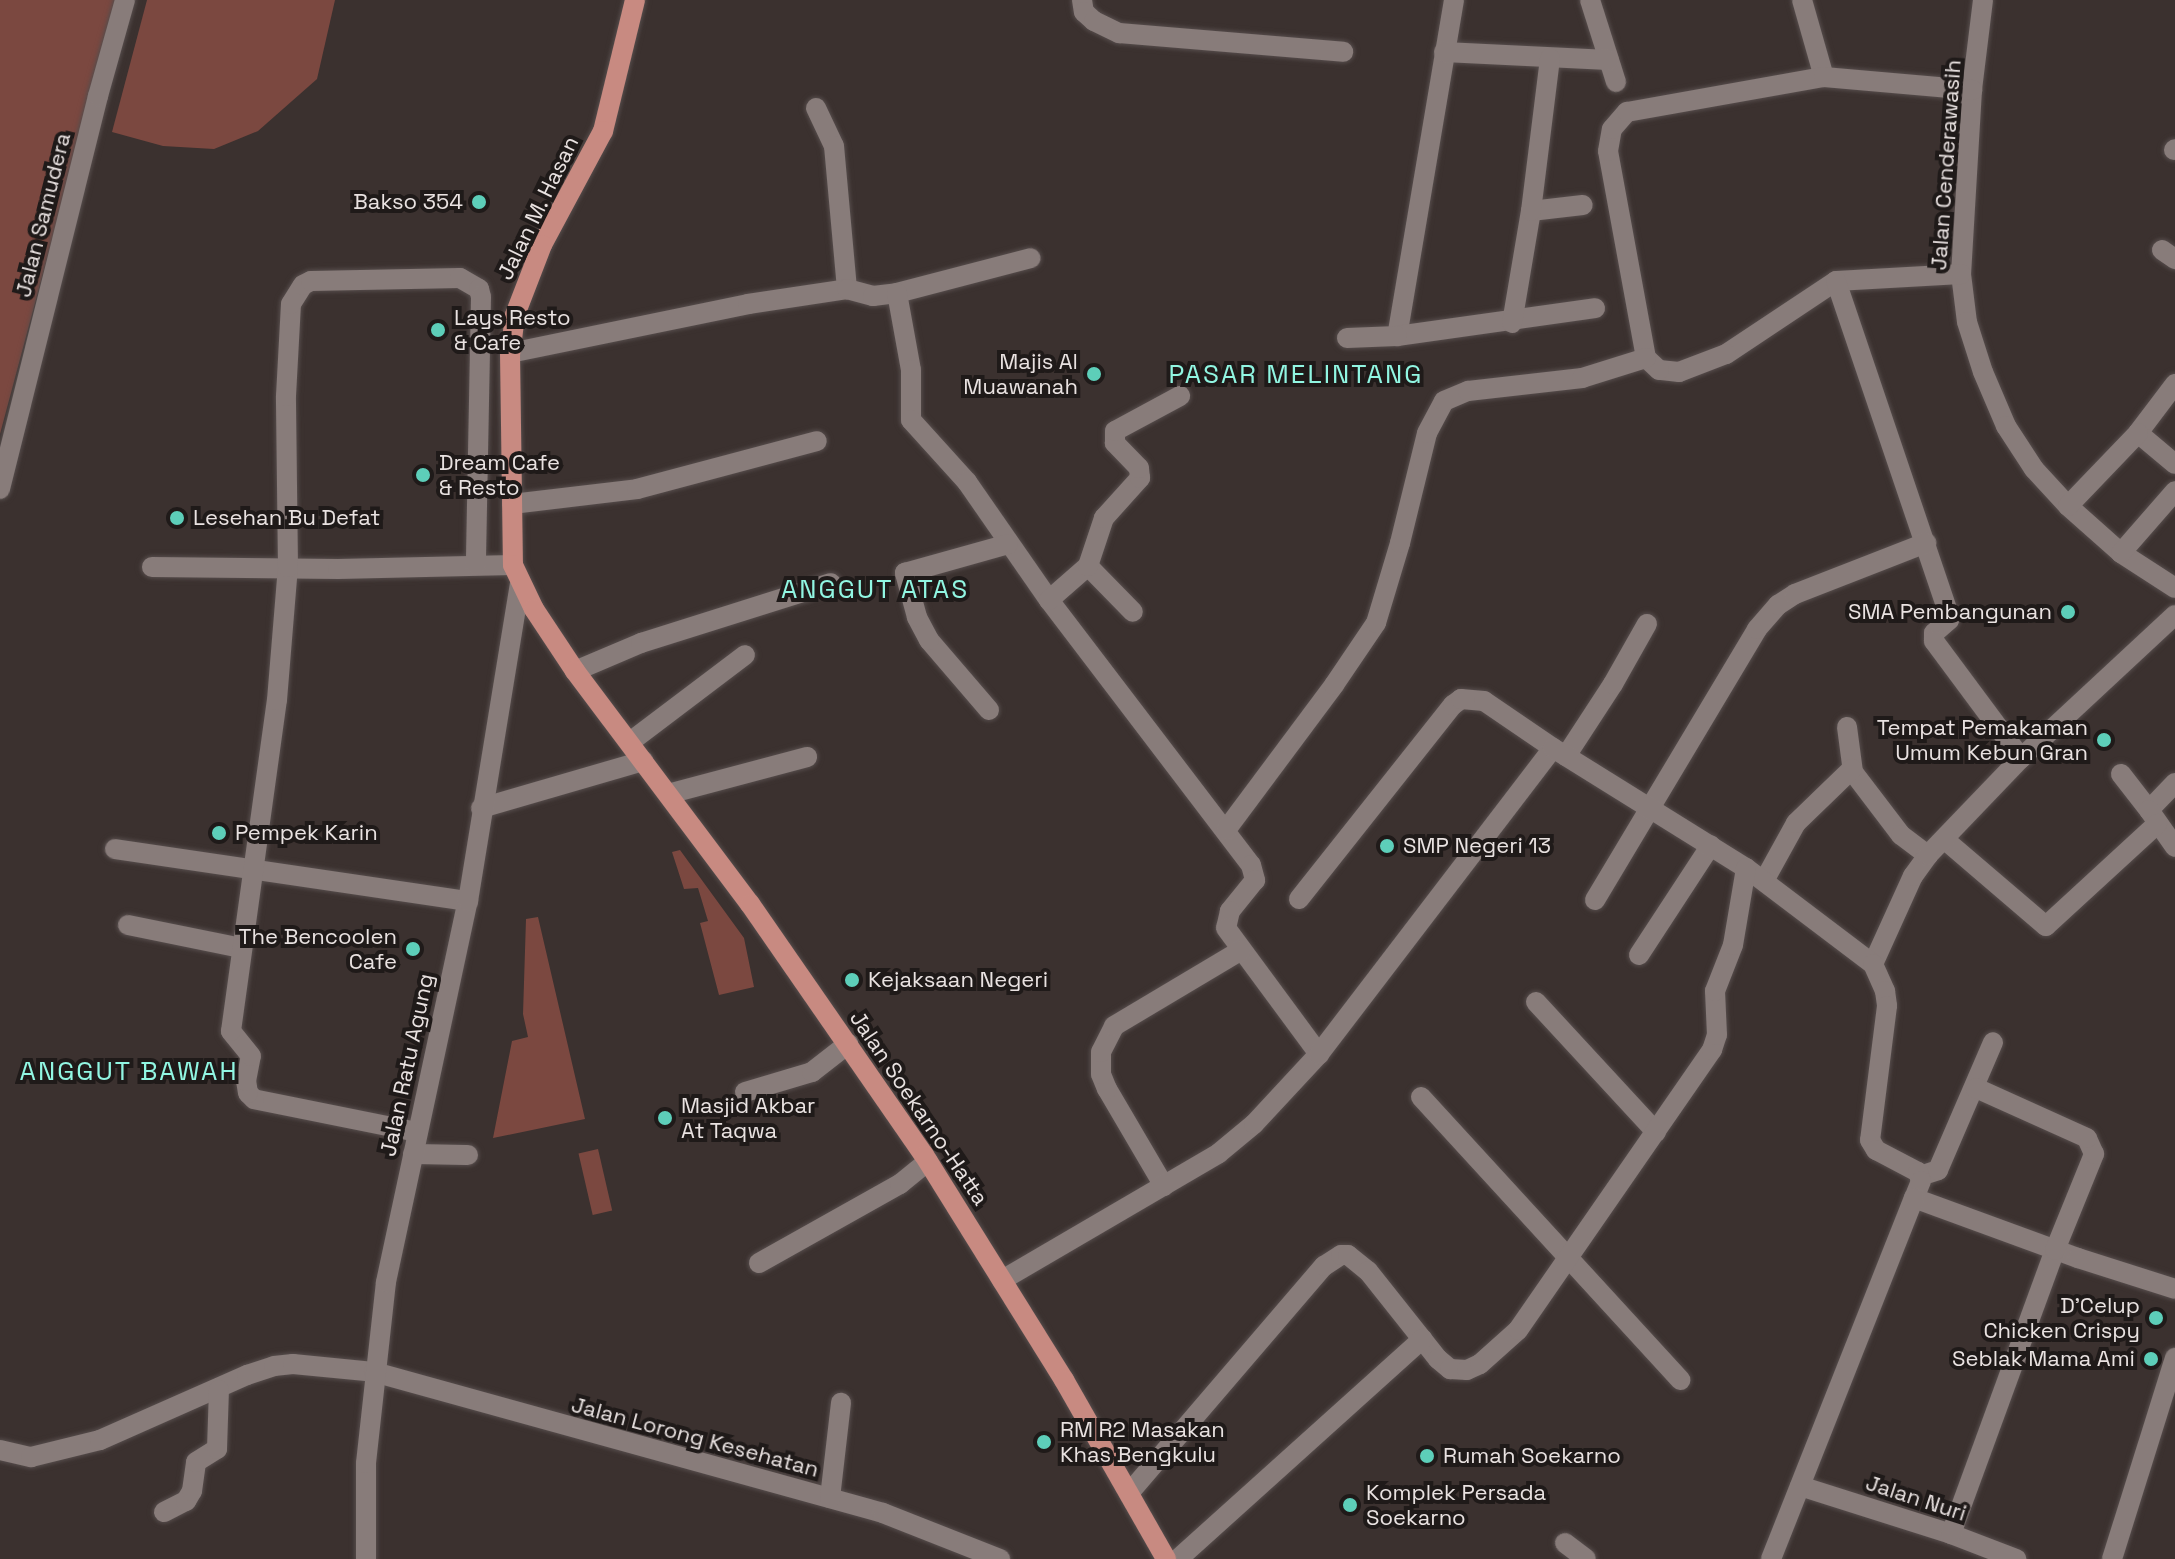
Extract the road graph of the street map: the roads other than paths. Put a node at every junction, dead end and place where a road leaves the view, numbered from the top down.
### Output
1 (125, 0) edge
2 (635, 0) edge
3 (1082, 0) edge
4 (1454, 0) edge
5 (1590, 0) edge
6 (1802, 0) edge
7 (1983, 0) edge
8 (1343, 52) dead end
9 (1444, 52) junction
10 (1550, 58) junction
11 (1609, 60) junction
12 (1824, 77) junction
13 (1616, 82) dead end
14 (1972, 90) junction
15 (816, 108) dead end
16 (1583, 205) dead end
17 (1531, 211) junction
18 (1031, 258) dead end
19 (1962, 263) junction
20 (1836, 281) junction
21 (847, 289) junction
22 (897, 293) junction
23 (1595, 308) dead end
24 (1512, 323) junction
25 (1397, 336) junction
26 (1347, 338) dead end
27 (510, 353) junction
28 (1661, 367) junction
29 (2175, 384) edge
30 (1180, 396) dead end
31 (2138, 433) junction
32 (817, 441) dead end
33 (2175, 464) edge
34 (0, 489) edge
35 (2175, 491) edge
36 (512, 504) junction
37 (2068, 506) junction
38 (1926, 543) junction
39 (1008, 544) junction
40 (2121, 553) junction
41 (476, 565) junction
42 (1088, 566) junction
43 (152, 567) dead end
44 (288, 567) junction
45 (516, 574) junction
46 (831, 583) dead end
47 (2175, 588) edge
48 (1049, 600) junction
49 (1133, 612) dead end
50 (2175, 615) edge
51 (1647, 624) dead end
52 (745, 655) dead end
53 (575, 671) junction
54 (989, 710) dead end
55 (1847, 727) dead end
56 (630, 742) junction
57 (1560, 752) junction
58 (807, 757) dead end
59 (2021, 758) junction
60 (643, 761) junction
61 (1852, 769) junction
62 (2121, 774) dead end
63 (2175, 783) edge
64 (668, 794) junction
65 (481, 808) junction
66 (1648, 809) junction
67 (2153, 817) junction
68 (1226, 830) junction
69 (1944, 839) junction
70 (1711, 845) junction
71 (2175, 847) edge
72 (115, 849) dead end
73 (1928, 855) junction
74 (256, 867) junction
75 (1746, 868) junction
76 (1764, 881) junction
77 (1299, 899) dead end
78 (1595, 900) dead end
79 (468, 901) junction
80 (128, 925) dead end
81 (241, 948) junction
82 (1240, 951) junction
83 (1639, 955) dead end
84 (1873, 964) junction
85 (1536, 1002) dead end
86 (1993, 1042) dead end
87 (848, 1044) junction
88 (1319, 1054) junction
89 (1976, 1088) junction
90 (745, 1092) dead end
91 (1421, 1097) dead end
92 (417, 1132) junction
93 (1656, 1132) junction
94 (413, 1154) junction
95 (468, 1155) dead end
96 (928, 1161) junction
97 (1920, 1176) junction
98 (1164, 1186) junction
99 (1914, 1198) junction
100 (2055, 1250) junction
101 (1566, 1258) junction
102 (759, 1263) dead end
103 (1002, 1280) junction
104 (2175, 1289) edge
105 (1422, 1339) junction
106 (2175, 1358) edge
107 (374, 1372) junction
108 (1680, 1380) dead end
109 (219, 1390) junction
110 (841, 1403) dead end
111 (0, 1450) edge
112 (1800, 1486) junction
113 (1130, 1492) junction
114 (830, 1498) junction
115 (164, 1512) dead end
116 (1951, 1534) junction
117 (1565, 1543) dead end
118 (366, 1559) edge
119 (1000, 1559) edge
120 (1166, 1559) edge
121 (1178, 1559) edge
122 (1586, 1559) edge
123 (1771, 1559) edge
124 (2016, 1559) edge
125 (2112, 1559) edge

1 - 34 street, Jalan Samudera
2 - 27 main road, Jalan M. Hasan
3 - 8 street
4 - 9 street
5 - 11 street
6 - 12 street
7 - 14 street, Jalan Cenderawasih
9 - 10 street
9 - 25 street
10 - 11 street
10 - 17 street
11 - 13 street
12 - 14 street
12 - 28 street
14 - 19 street, Jalan Cenderawasih
15 - 21 street
16 - 17 street
17 - 24 street
18 - 22 street
19 - 20 street
19 - 37 street, Jalan Cenderawasih
20 - 28 street
20 - 38 street
21 - 22 street
21 - 27 street
22 - 39 street
23 - 24 street
24 - 25 street
25 - 26 street
27 - 36 main road, Jalan M. Hasan
28 - 68 street
29 - 31 street
30 - 42 street
31 - 33 street
31 - 37 street
32 - 36 street
35 - 40 street
36 - 45 main road, Jalan M. Hasan
37 - 40 street, Jalan Cenderawasih
38 - 59 street
38 - 66 street
39 - 48 street
39 - 54 street
40 - 47 street, Jalan Cenderawasih
41 - 44 street
41 - 44 street
41 - 45 street
42 - 48 street
42 - 49 street
43 - 44 street
44 - 74 street
45 - 53 main road, Jalan Soekarno-Hatta
45 - 65 street, Jalan Ratu Agung
46 - 53 street
48 - 68 street
50 - 59 street
51 - 57 street
52 - 56 street
53 - 56 main road, Jalan Soekarno-Hatta
55 - 61 street
56 - 60 main road, Jalan Soekarno-Hatta
57 - 66 street
57 - 77 street
57 - 88 street
58 - 64 street
59 - 69 street
60 - 64 main road, Jalan Soekarno-Hatta
60 - 65 street
61 - 73 street
61 - 76 street
62 - 67 street
63 - 67 street
64 - 87 main road, Jalan Soekarno-Hatta
65 - 79 street, Jalan Ratu Agung
66 - 70 street
66 - 78 street
67 - 69 street
67 - 71 street
68 - 82 street
69 - 73 street
70 - 75 street
70 - 83 street
72 - 74 street
73 - 84 street
74 - 79 street
74 - 81 street
75 - 76 street
75 - 93 street
76 - 84 street
79 - 92 street, Jalan Ratu Agung
80 - 81 street
81 - 92 street
82 - 88 street
82 - 98 street
84 - 97 street
85 - 93 street
86 - 89 street
87 - 90 street
87 - 96 main road, Jalan Soekarno-Hatta
88 - 98 street
89 - 97 street
89 - 100 street
91 - 101 street
92 - 94 street, Jalan Ratu Agung
93 - 101 street
94 - 95 street
94 - 107 street, Jalan Ratu Agung
96 - 102 street
96 - 103 main road, Jalan Soekarno-Hatta
97 - 99 street
98 - 103 street
99 - 100 street
99 - 112 street
100 - 104 street
100 - 116 street
101 - 105 street
101 - 108 street
103 - 113 main road, Jalan Soekarno-Hatta
105 - 113 street
105 - 121 street
106 - 125 street
107 - 109 street, Jalan Lorong Kesehatan
107 - 114 street, Jalan Lorong Kesehatan
107 - 118 street, Jalan Ratu Agung
109 - 111 street, Jalan Lorong Kesehatan
109 - 115 street
110 - 114 street
112 - 116 street, Jalan Nuri
112 - 123 street
113 - 120 main road, Jalan Soekarno-Hatta
114 - 119 street, Jalan Lorong Kesehatan
116 - 124 street, Jalan Nuri
117 - 122 street

